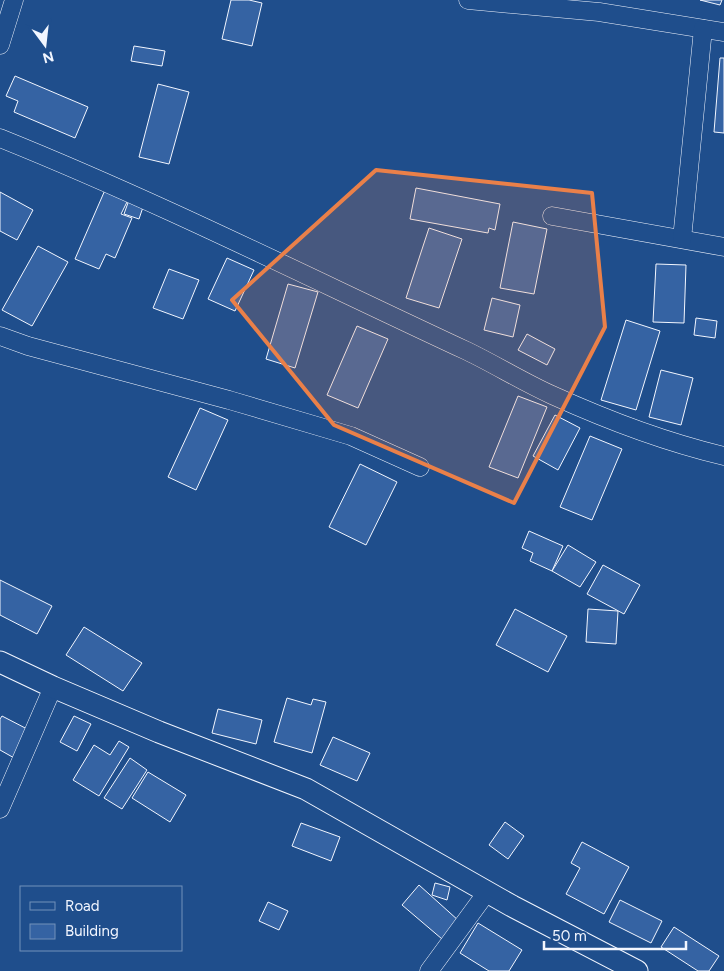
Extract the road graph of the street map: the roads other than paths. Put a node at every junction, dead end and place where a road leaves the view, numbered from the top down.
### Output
1 (14, 0) edge
2 (468, 0) edge
3 (703, 29) junction
4 (724, 32) edge
5 (0, 45) edge
6 (0, 138) edge
7 (552, 216) dead end
8 (682, 239) junction
9 (724, 247) edge
10 (0, 336) edge
11 (724, 456) edge
12 (420, 467) dead end
13 (0, 662) edge
14 (53, 687) junction
15 (0, 809) edge
16 (487, 892) junction
17 (429, 971) edge
18 (637, 971) edge

1 - 5 street
2 - 3 street
3 - 4 street
3 - 8 street
6 - 11 street
7 - 8 street
8 - 9 street
10 - 12 street
13 - 14 street
14 - 15 street
14 - 16 street
16 - 17 street
16 - 18 street

